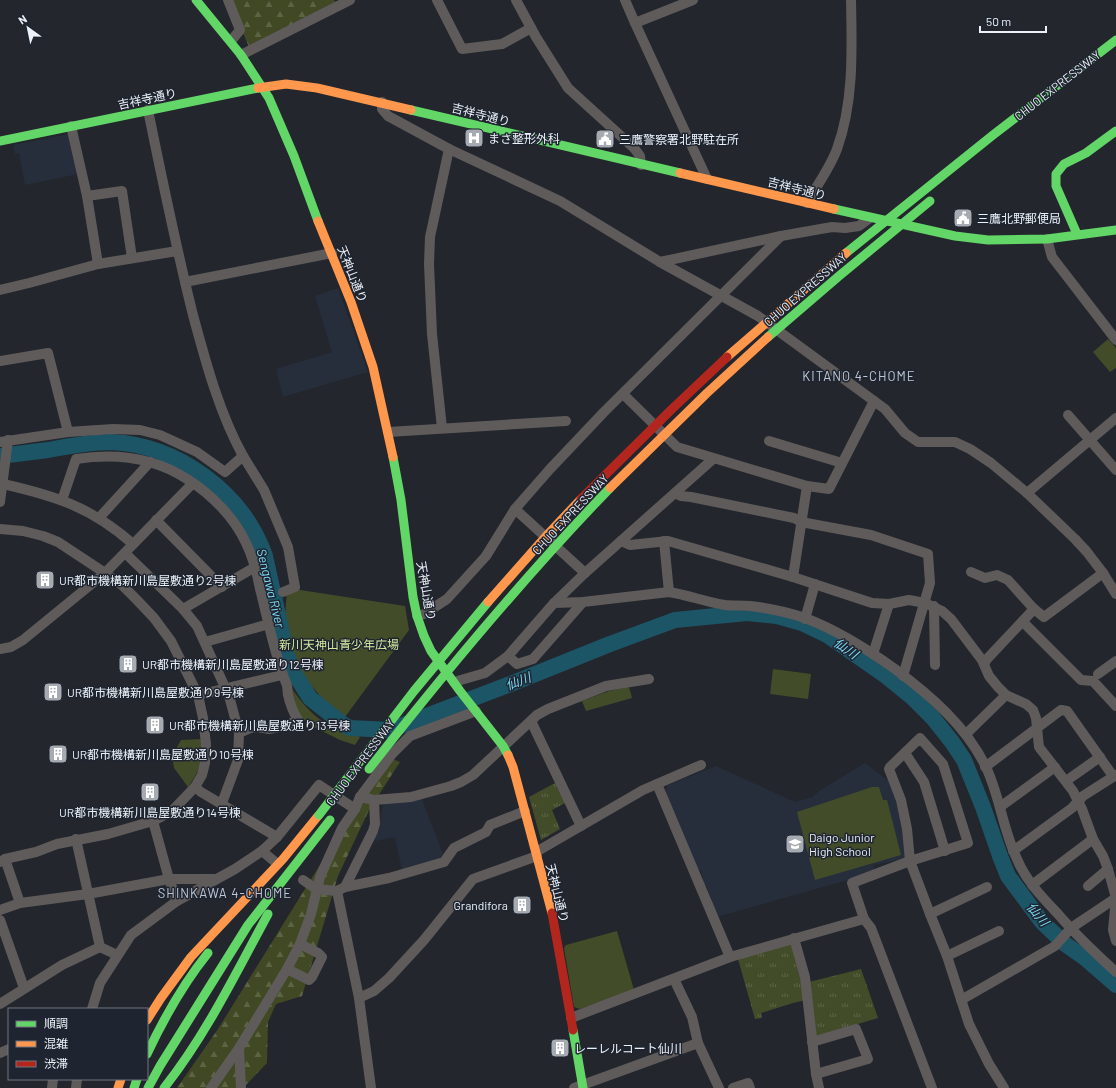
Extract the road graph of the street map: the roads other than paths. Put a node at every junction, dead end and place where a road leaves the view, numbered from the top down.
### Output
1 (196, 0) edge
2 (228, 0) edge
3 (350, 0) edge
4 (437, 0) edge
5 (516, 0) edge
6 (625, 0) edge
7 (693, 0) edge
8 (851, 0) edge
9 (634, 23) junction
10 (531, 28) junction
11 (1116, 40) edge
12 (231, 41) junction
13 (241, 55) junction
14 (262, 87) junction
15 (382, 102) junction
16 (148, 110) junction
17 (71, 126) junction
18 (1116, 131) edge
19 (0, 141) edge
20 (449, 149) junction
21 (641, 165) junction
22 (707, 179) junction
23 (939, 194) dead end
24 (87, 196) junction
25 (807, 202) junction
26 (870, 218) junction
27 (1116, 230) edge
28 (1077, 234) junction
29 (781, 236) junction
30 (1047, 239) junction
31 (177, 251) junction
32 (332, 253) junction
33 (132, 258) junction
34 (660, 262) junction
35 (98, 264) junction
36 (185, 282) junction
37 (0, 290) edge
38 (722, 296) junction
39 (1116, 340) edge
40 (0, 361) edge
41 (623, 394) junction
42 (874, 401) junction
43 (1068, 415) dead end
44 (1116, 418) edge
45 (566, 421) dead end
46 (442, 428) junction
47 (68, 432) junction
48 (388, 432) junction
49 (769, 441) dead end
50 (1090, 441) junction
51 (5, 443) edge
52 (243, 456) junction
53 (713, 459) junction
54 (150, 462) junction
55 (842, 463) junction
56 (1116, 470) edge
57 (193, 483) junction
58 (807, 486) junction
59 (1, 491) edge
60 (675, 493) junction
61 (1027, 493) junction
62 (62, 500) junction
63 (0, 502) edge
64 (516, 508) junction
65 (99, 518) junction
66 (156, 520) junction
67 (801, 522) junction
68 (0, 529) edge
69 (620, 541) junction
70 (664, 541) junction
71 (133, 544) junction
72 (125, 553) junction
73 (255, 567) junction
74 (971, 572) dead end
75 (105, 573) junction
76 (585, 573) junction
77 (1103, 573) junction
78 (793, 577) junction
79 (814, 584) junction
80 (222, 586) junction
81 (283, 592) dead end
82 (669, 592) junction
83 (1116, 594) edge
84 (583, 602) junction
85 (554, 603) junction
86 (889, 604) junction
87 (929, 604) junction
88 (183, 609) junction
89 (1034, 609) junction
90 (417, 616) junction
91 (805, 619) junction
92 (1023, 622) junction
93 (269, 624) junction
94 (205, 642) junction
95 (0, 649) edge
96 (873, 654) junction
97 (508, 656) junction
98 (1116, 661) edge
99 (984, 664) junction
100 (935, 665) dead end
101 (1098, 674) dead end
102 (282, 675) junction
103 (903, 676) junction
104 (649, 679) dead end
105 (454, 682) junction
106 (226, 688) junction
107 (198, 695) junction
108 (1006, 696) junction
109 (1116, 706) edge
110 (475, 710) junction
111 (531, 721) junction
112 (1037, 727) junction
113 (239, 733) junction
114 (966, 734) junction
115 (503, 746) junction
116 (905, 753) junction
117 (1100, 757) junction
118 (701, 765) dead end
119 (985, 767) junction
120 (1055, 767) junction
121 (363, 776) dead end
122 (1115, 776) edge
123 (1066, 781) junction
124 (657, 784) junction
125 (195, 787) junction
126 (349, 794) dead end
127 (360, 797) junction
128 (374, 800) junction
129 (1079, 801) junction
130 (222, 803) junction
131 (1000, 807) junction
132 (354, 809) junction
133 (525, 810) junction
134 (153, 820) junction
135 (581, 826) junction
136 (278, 837) junction
137 (76, 839) junction
138 (1093, 839) junction
139 (262, 851) junction
140 (945, 851) junction
141 (1013, 851) junction
142 (306, 852) junction
143 (536, 854) junction
144 (3, 861) edge
145 (274, 861) dead end
146 (910, 861) junction
147 (1108, 869) junction
148 (169, 879) junction
149 (215, 879) junction
150 (303, 880) dead end
151 (1032, 885) junction
152 (1088, 886) dead end
153 (987, 887) dead end
154 (316, 888) junction
155 (341, 888) junction
156 (88, 894) junction
157 (1116, 898) edge
158 (177, 901) junction
159 (20, 902) junction
160 (0, 910) edge
161 (930, 914) junction
162 (864, 919) junction
163 (0, 920) edge
164 (239, 921) dead end
165 (1069, 930) junction
166 (999, 931) dead end
167 (794, 938) junction
168 (1116, 941) edge
169 (300, 944) junction
170 (216, 945) dead end
171 (100, 947) junction
172 (117, 955) junction
173 (947, 956) junction
174 (730, 957) junction
175 (1114, 966) edge
176 (287, 969) junction
177 (674, 979) junction
178 (24, 988) junction
179 (359, 998) junction
180 (961, 1000) junction
181 (0, 1004) edge
182 (92, 1008) edge
183 (148, 1018) edge
184 (571, 1018) junction
185 (812, 1042) junction
186 (698, 1043) junction
187 (239, 1048) junction
188 (148, 1052) edge
189 (816, 1074) junction
190 (580, 1087) edge
191 (929, 1087) edge
192 (148, 1088) edge
193 (164, 1088) edge
194 (211, 1088) edge
195 (241, 1088) edge
196 (371, 1088) edge
197 (719, 1088) edge
198 (733, 1088) edge
199 (750, 1088) edge
200 (819, 1088) edge
201 (1004, 1088) edge

1 - 12 main road, 天神山通り
2 - 12 street
3 - 13 street
4 - 10 street
5 - 10 street
6 - 9 street
7 - 9 street
8 - 25 street
9 - 22 street
10 - 21 street
11 - 183 main road, CHUO EXPRESSWAY, bridge
12 - 13 main road, 天神山通り
13 - 14 main road, 天神山通り
14 - 15 main road, 吉祥寺通り
14 - 16 main road, 吉祥寺通り
14 - 32 main road, 天神山通り
15 - 20 street
15 - 21 main road, 吉祥寺通り
16 - 17 main road, 吉祥寺通り
16 - 31 street
17 - 19 main road, 吉祥寺通り
17 - 24 street
18 - 28 main road
20 - 34 street
20 - 46 street
21 - 22 main road, 吉祥寺通り
22 - 25 main road, 吉祥寺通り
23 - 121 main road, CHUO EXPRESSWAY, bridge
24 - 33 street
24 - 35 street
25 - 26 main road, 吉祥寺通り
26 - 29 street
26 - 30 main road, 吉祥寺通り
27 - 28 main road, 吉祥寺通り
28 - 30 main road, 吉祥寺通り
29 - 34 street
29 - 38 street
30 - 39 street
31 - 33 street
31 - 36 street
32 - 36 street
32 - 48 main road, 天神山通り
33 - 35 street
34 - 38 street
35 - 37 street
36 - 52 street
38 - 41 street
38 - 42 street
40 - 47 street
41 - 53 street
41 - 64 street
42 - 55 street
42 - 61 street
43 - 50 street
44 - 50 street
45 - 46 street
46 - 48 street
47 - 51 street
47 - 52 street
48 - 90 main road, 天神山通り
49 - 55 street
50 - 56 street
50 - 61 street
51 - 59 street
52 - 81 street
53 - 58 street
53 - 60 street
54 - 57 street
54 - 62 street
54 - 65 street
55 - 58 street
57 - 66 street
57 - 73 street
58 - 67 street
59 - 62 street
59 - 63 street
60 - 67 street
60 - 69 street
61 - 77 street
62 - 65 street
64 - 76 street
64 - 90 street
65 - 71 street
66 - 71 street
66 - 80 street
67 - 78 street
67 - 87 street
68 - 75 street
69 - 70 street
69 - 76 street
70 - 78 street
70 - 82 street
71 - 72 street
72 - 75 street
72 - 88 street
73 - 80 street
73 - 93 street
74 - 89 street
75 - 95 street
75 - 107 street
76 - 85 street
77 - 83 street
77 - 89 street
78 - 79 street
79 - 86 street
79 - 91 street
80 - 88 street
82 - 84 street
82 - 91 street
84 - 85 street
84 - 97 street
85 - 97 street
86 - 87 street
86 - 96 street
87 - 99 street
87 - 100 street
87 - 103 street
88 - 94 street
89 - 92 street
90 - 105 main road, 天神山通り
91 - 96 street
92 - 99 street
92 - 109 street
93 - 94 street
93 - 102 street
94 - 106 street
96 - 103 street
97 - 105 street
98 - 101 street
99 - 108 street
102 - 106 street
102 - 113 street
103 - 114 street
104 - 111 street
105 - 110 main road, 天神山通り
106 - 107 street
106 - 113 street
107 - 125 street
108 - 112 street
108 - 114 street
110 - 115 main road, 天神山通り
110 - 127 street
111 - 115 street
111 - 135 street
112 - 117 street
112 - 119 street
112 - 120 street
113 - 130 street
114 - 119 street
115 - 128 street
115 - 133 main road, 天神山通り
116 - 140 street
116 - 140 street
116 - 146 street
117 - 122 street
117 - 123 street
118 - 124 street
119 - 131 street
120 - 123 street
120 - 131 street
122 - 129 street
123 - 129 street
124 - 135 street
124 - 174 street
125 - 130 street
125 - 134 street
126 - 142 main road, CHUO EXPRESSWAY
127 - 128 street
127 - 132 street
128 - 155 street
129 - 138 street
129 - 141 street
130 - 136 street
131 - 141 street
132 - 136 street
132 - 154 street
133 - 143 main road, 天神山通り
133 - 155 street
134 - 137 street
134 - 148 street
135 - 143 street
136 - 139 street
137 - 144 street
137 - 156 street
138 - 147 street
138 - 151 street
139 - 145 street
139 - 149 street
140 - 146 street
141 - 151 street
142 - 164 main road
142 - 192 main road, CHUO EXPRESSWAY
142 - 193 main road
143 - 179 street
143 - 184 main road, 天神山通り
144 - 159 street
146 - 161 street
146 - 162 street
147 - 152 street
147 - 157 street
148 - 149 street
148 - 156 street
148 - 158 street
149 - 158 street
150 - 154 street
151 - 165 street
153 - 161 street
154 - 155 street
154 - 169 street
155 - 179 street
156 - 159 street
156 - 171 street
157 - 165 street
157 - 168 street
158 - 172 street
159 - 160 street
161 - 173 street
162 - 167 street
162 - 191 street
163 - 178 street
165 - 175 street
165 - 180 street
166 - 173 street
167 - 174 street
167 - 185 street
169 - 176 street
169 - 176 street
170 - 188 main road
171 - 172 street
171 - 178 street
172 - 182 street
173 - 180 street
174 - 177 street
176 - 187 street
177 - 184 street
177 - 186 street
178 - 181 street
179 - 196 street
180 - 201 street
184 - 190 main road, 天神山通り
185 - 189 street
185 - 189 street
186 - 190 street
186 - 197 street
187 - 194 street
187 - 195 street
189 - 200 street
198 - 199 street

